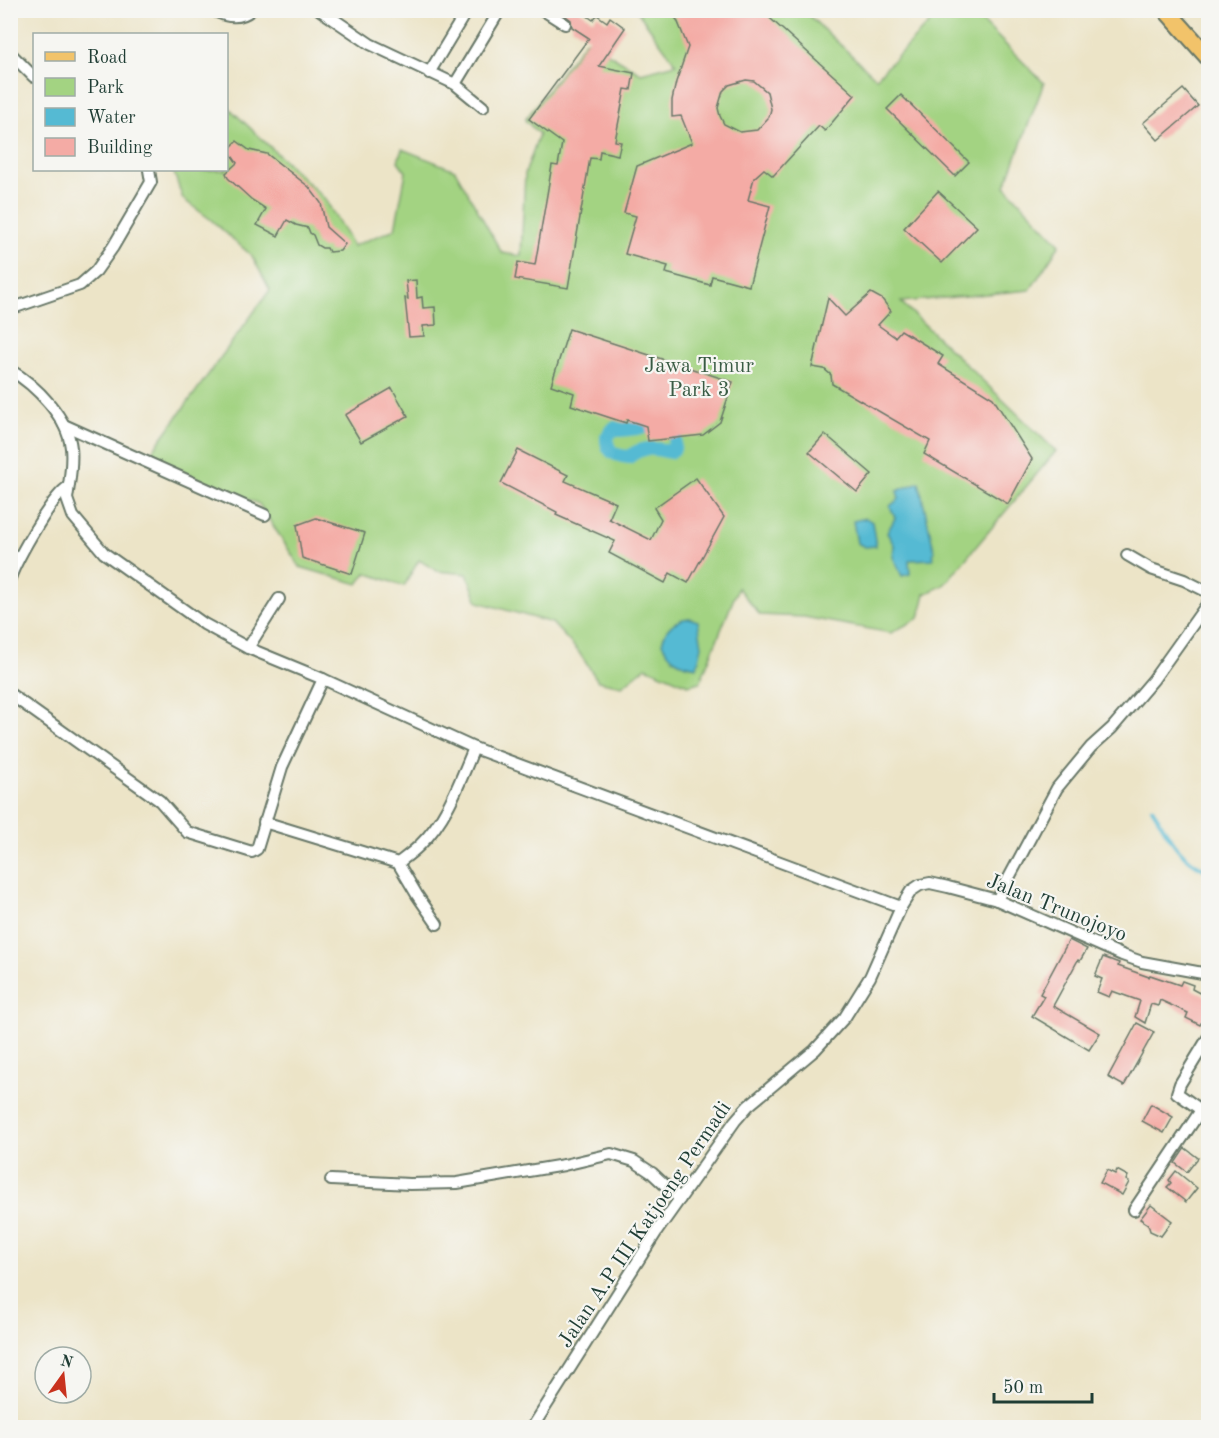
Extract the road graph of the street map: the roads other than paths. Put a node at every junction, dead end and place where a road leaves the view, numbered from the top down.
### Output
1 (213, 10) edge
2 (251, 10) edge
3 (320, 10) edge
4 (467, 10) edge
5 (500, 10) edge
6 (543, 10) edge
7 (1168, 12) edge
8 (565, 24) dead end
9 (10, 53) edge
10 (1209, 57) edge
11 (429, 73) junction
12 (33, 76) edge
13 (455, 84) junction
14 (483, 107) dead end
15 (149, 171) edge
16 (10, 309) edge
17 (10, 370) edge
18 (64, 425) junction
19 (68, 487) junction
20 (266, 514) dead end
21 (1127, 555) dead end
22 (10, 578) edge
23 (1209, 592) edge
24 (279, 599) dead end
25 (1209, 603) edge
26 (249, 648) junction
27 (323, 679) junction
28 (10, 694) edge
29 (474, 748) junction
30 (264, 822) junction
31 (398, 863) junction
32 (997, 900) junction
33 (901, 907) junction
34 (437, 924) dead end
35 (1207, 971) edge
36 (1209, 1038) edge
37 (1205, 1113) edge
38 (331, 1180) dead end
39 (680, 1200) junction
40 (1134, 1210) dead end
41 (532, 1428) edge

1 - 2 street
3 - 11 street
4 - 11 street
5 - 13 street
6 - 8 street
7 - 10 main road
9 - 12 street
11 - 13 street
13 - 14 street
15 - 16 street
17 - 18 street
18 - 19 street
18 - 20 street
19 - 22 street
19 - 26 street
21 - 23 street
24 - 26 street
25 - 32 street
26 - 27 street
27 - 29 street
27 - 30 street
28 - 30 street
29 - 31 street
29 - 33 street
30 - 31 street
31 - 34 street
32 - 33 street, Jalan Trunojoyo
32 - 35 street, Jalan Trunojoyo
33 - 39 street, Jalan A.P III Katjoeng Permadi
36 - 37 street
37 - 40 street
38 - 39 street
39 - 41 street, Jalan A.P III Katjoeng Permadi

